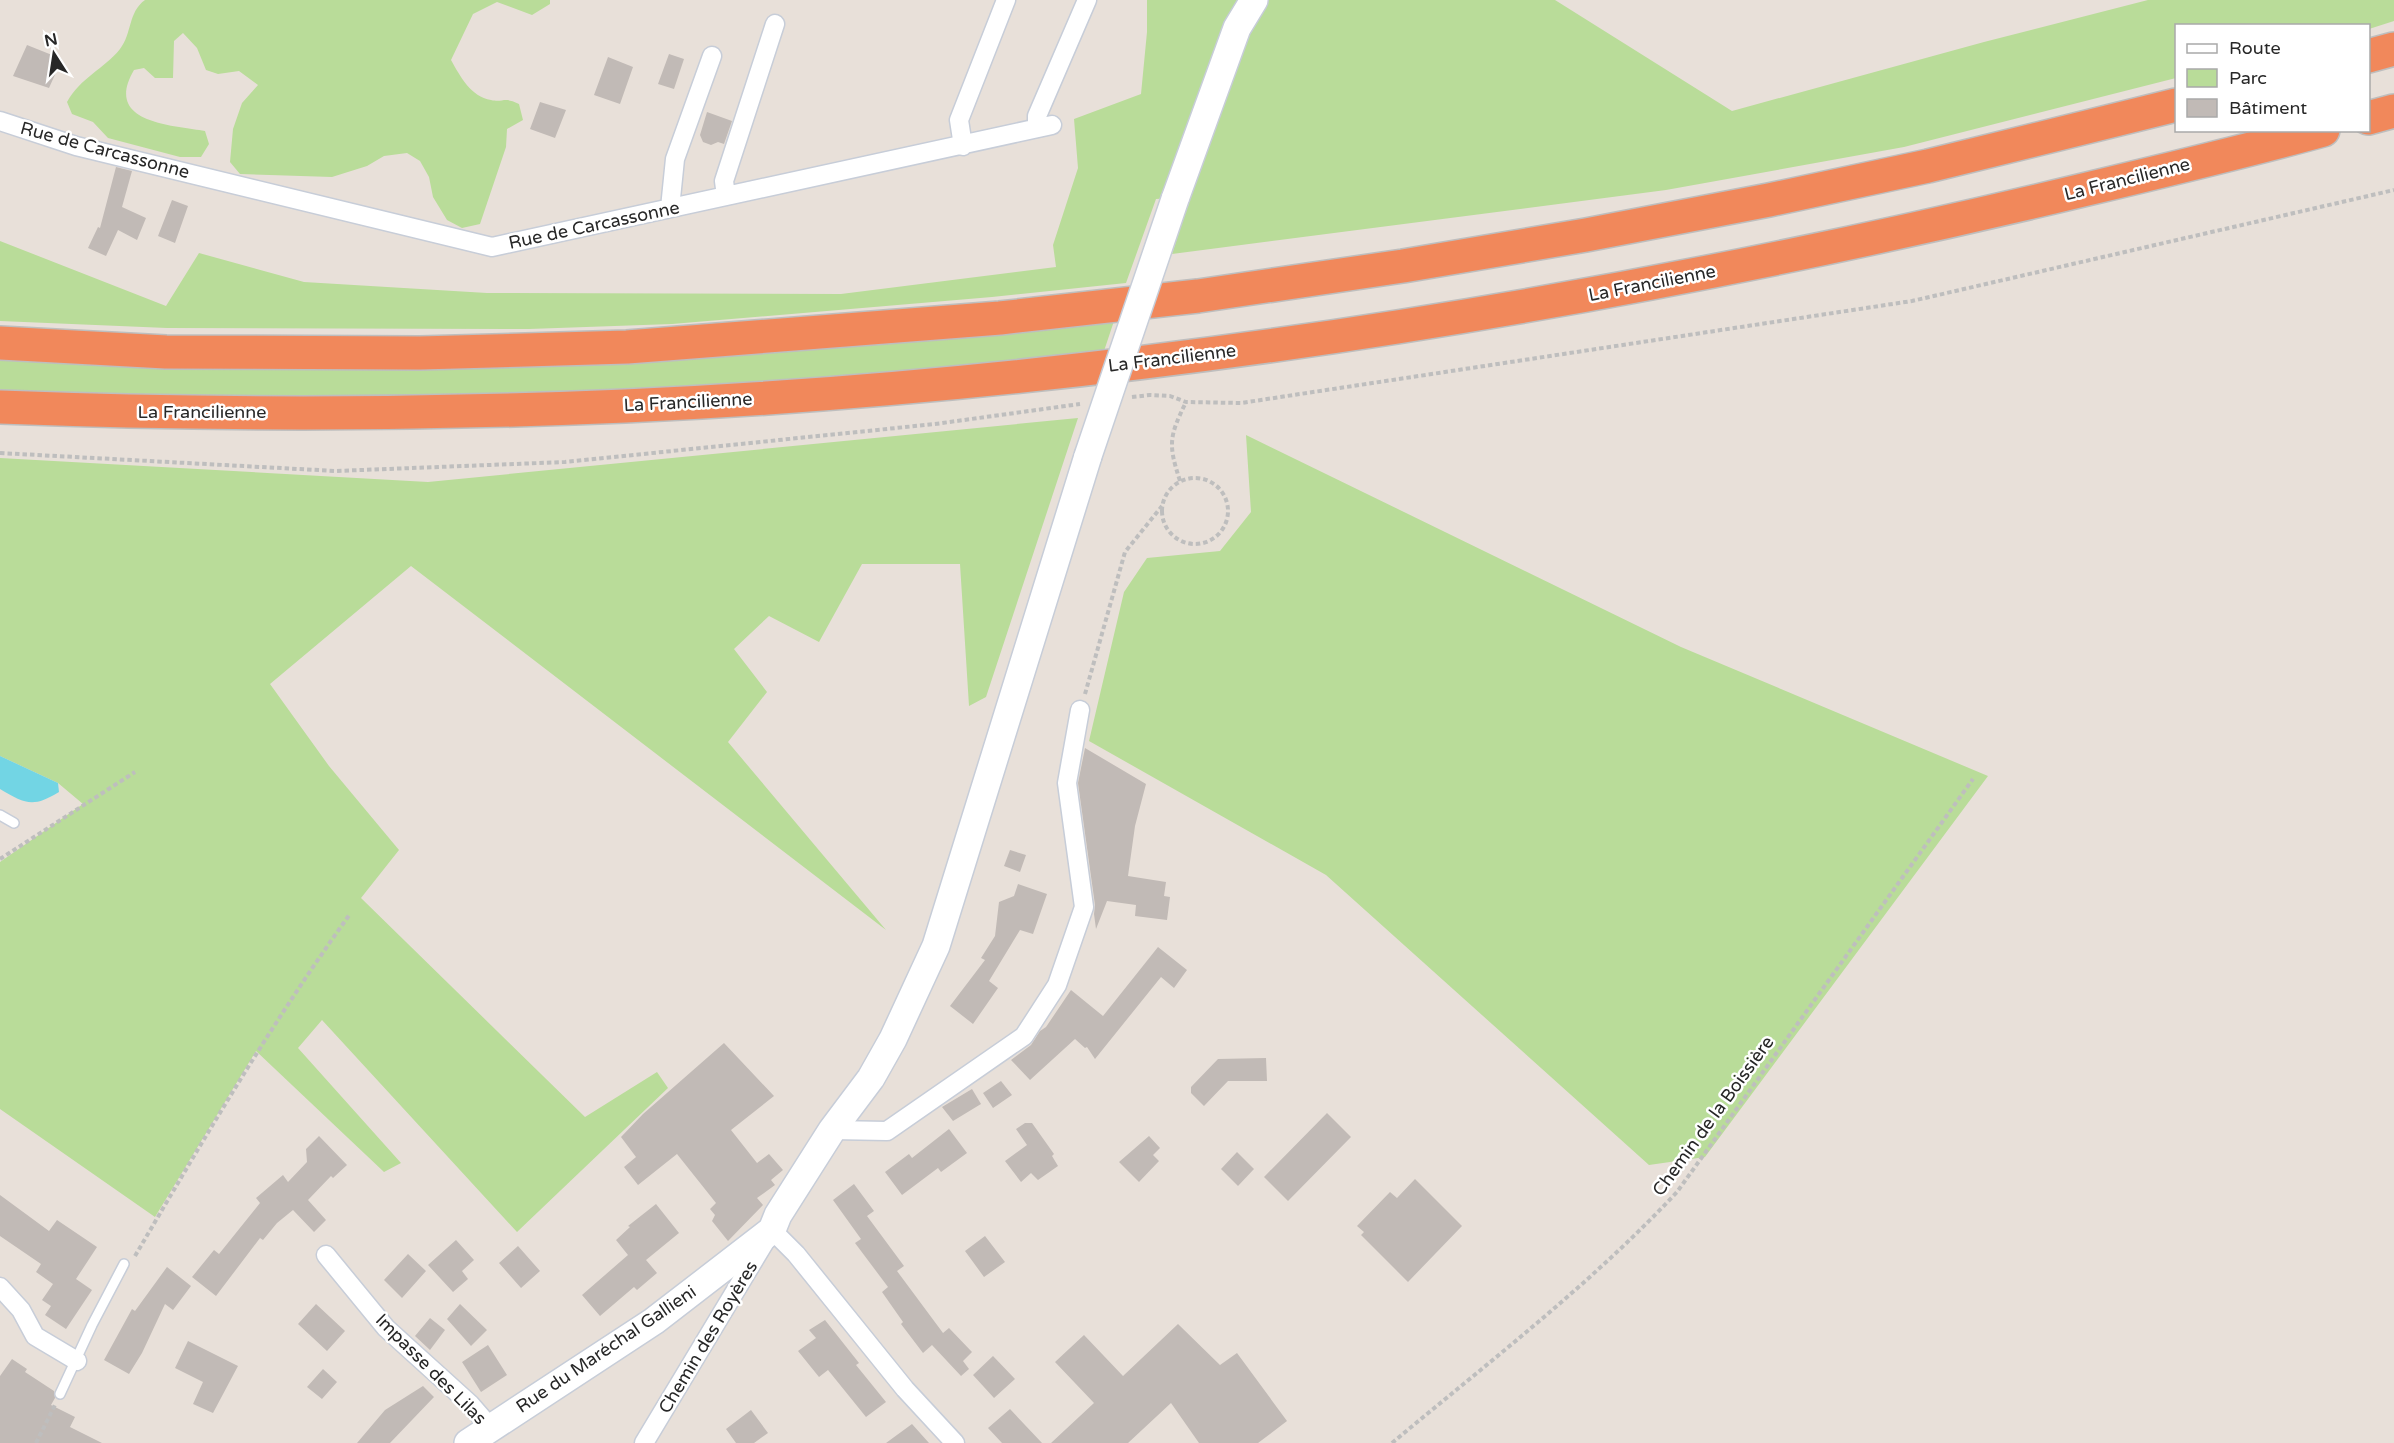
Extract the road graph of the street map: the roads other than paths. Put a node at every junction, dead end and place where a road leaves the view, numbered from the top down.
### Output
1 (1006, 0) edge
2 (1086, 0) edge
3 (1254, 0) edge
4 (775, 24) dead end
5 (2394, 49) edge
6 (2370, 55) edge
7 (712, 56) dead end
8 (2175, 105) edge
9 (2394, 111) edge
10 (2370, 117) edge
11 (0, 121) edge
12 (2315, 132) edge
13 (963, 146) junction
14 (726, 196) junction
15 (670, 208) junction
16 (0, 343) edge
17 (0, 407) edge
18 (1080, 710) road end
19 (0, 815) edge
20 (14, 823) dead end
21 (832, 1130) junction
22 (772, 1230) junction
23 (326, 1255) dead end
24 (124, 1264) road end
25 (0, 1287) edge
26 (77, 1361) junction
27 (60, 1394) road end
28 (490, 1427) junction
29 (468, 1443) edge
30 (644, 1443) edge
31 (955, 1443) edge

1 - 13 street
2 - 13 street, Rue de Carcassonne
3 - 21 street, bridge
4 - 14 street
5 - 6 highway
7 - 15 street
8 - 16 highway
9 - 10 highway
11 - 15 street, Rue de Carcassonne
12 - 17 highway, La Francilienne
13 - 14 street, Rue de Carcassonne
14 - 15 street, Rue de Carcassonne
18 - 21 street
19 - 20 lane
21 - 22 street
22 - 28 street, Rue du Maréchal Gallieni
22 - 30 street, Chemin des Royères
22 - 31 street
23 - 28 street, Impasse des Lilas
24 - 26 lane
25 - 26 street
26 - 27 lane
28 - 29 street, Rue du Maréchal Gallieni

